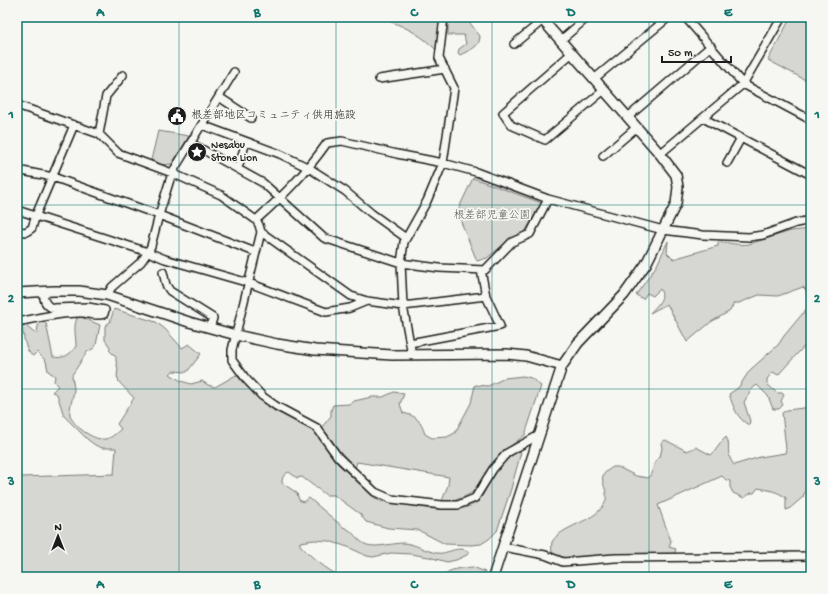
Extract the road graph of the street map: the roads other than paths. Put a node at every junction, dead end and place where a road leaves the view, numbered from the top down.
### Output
1 (444, 17) edge
2 (588, 17) edge
3 (669, 17) edge
4 (685, 17) edge
5 (782, 17) edge
6 (542, 19) edge
7 (561, 40) junction
8 (514, 44) dead end
9 (711, 46) junction
10 (572, 53) junction
11 (445, 69) junction
12 (234, 72) dead end
13 (123, 75) dead end
14 (594, 79) junction
15 (378, 80) dead end
16 (743, 84) junction
17 (604, 90) junction
18 (219, 97) junction
19 (17, 105) edge
20 (628, 117) junction
21 (251, 118) dead end
22 (703, 118) junction
23 (811, 120) edge
24 (74, 125) junction
25 (202, 125) junction
26 (637, 127) junction
27 (99, 134) junction
28 (741, 138) junction
29 (246, 142) junction
30 (191, 143) junction
31 (660, 154) junction
32 (603, 156) dead end
33 (443, 163) junction
34 (727, 163) dead end
35 (238, 168) junction
36 (309, 168) junction
37 (17, 170) edge
38 (172, 173) junction
39 (811, 175) edge
40 (52, 177) junction
41 (280, 198) junction
42 (548, 199) junction
43 (17, 210) edge
44 (36, 215) junction
45 (159, 215) junction
46 (256, 220) junction
47 (811, 220) edge
48 (663, 230) junction
49 (17, 231) edge
50 (261, 232) junction
51 (406, 238) junction
52 (148, 252) junction
53 (255, 252) junction
54 (401, 262) junction
55 (480, 270) junction
56 (163, 272) dead end
57 (249, 283) junction
58 (43, 291) junction
59 (17, 293) edge
60 (107, 295) junction
61 (486, 296) junction
62 (367, 301) junction
63 (403, 306) junction
64 (17, 322) edge
65 (210, 328) junction
66 (236, 335) junction
67 (410, 343) junction
68 (412, 355) junction
69 (562, 366) junction
70 (539, 435) junction
71 (503, 548) junction
72 (811, 556) edge
73 (493, 577) edge

1 - 11 street
2 - 7 street
3 - 14 street
4 - 9 street
5 - 16 street
6 - 7 street
6 - 8 street
7 - 10 street
9 - 16 street
9 - 20 street
10 - 14 street
10 - 17 street
11 - 15 street
11 - 33 street
12 - 18 street
13 - 27 street
14 - 17 street
16 - 22 street
16 - 23 street
17 - 20 street
18 - 21 street
18 - 25 street
19 - 24 street
20 - 26 street
22 - 28 street
22 - 31 street
24 - 27 street
24 - 40 street
25 - 29 street
25 - 30 street
26 - 31 street
26 - 32 street
27 - 38 street
28 - 34 street
28 - 39 street
29 - 35 street
29 - 36 street
30 - 35 street
30 - 38 street
31 - 48 street
33 - 36 street
33 - 42 street
33 - 51 street
35 - 41 street
36 - 41 street
36 - 51 street
37 - 40 street
38 - 45 street
38 - 46 street
40 - 44 street
40 - 45 street
41 - 46 street
41 - 54 street
42 - 48 street
42 - 55 street
43 - 44 street
44 - 49 street
44 - 52 street
45 - 52 street
45 - 53 street
46 - 50 street
47 - 48 street
48 - 69 street
50 - 53 street
50 - 62 street
51 - 54 street
52 - 57 street
52 - 60 street
53 - 57 street
54 - 55 street
54 - 63 street
55 - 61 street
56 - 65 street
57 - 62 street
57 - 66 street
58 - 59 street
58 - 60 street
58 - 64 street
60 - 65 street
61 - 63 street
61 - 67 street
62 - 63 street
63 - 67 street
65 - 66 street
66 - 68 street
66 - 70 street
67 - 68 street
68 - 69 street
69 - 70 street
70 - 71 street
71 - 72 street
71 - 73 street

